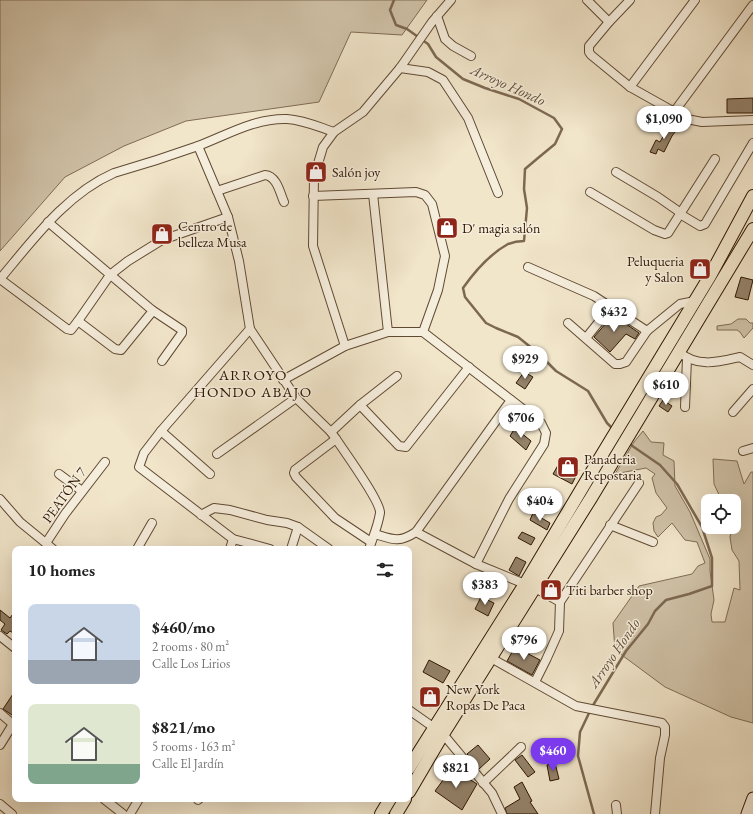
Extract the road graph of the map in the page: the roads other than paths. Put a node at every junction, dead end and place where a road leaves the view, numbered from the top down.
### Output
1 (451, 0) edge
2 (587, 0) edge
3 (629, 0) edge
4 (695, 0) edge
5 (748, 0) edge
6 (753, 4) edge
7 (435, 19) junction
8 (609, 22) junction
9 (471, 56) dead end
10 (400, 68) junction
11 (630, 86) junction
12 (674, 112) junction
13 (753, 120) edge
14 (334, 132) junction
15 (753, 143) edge
16 (198, 146) junction
17 (715, 159) dead end
18 (616, 172) dead end
19 (217, 191) junction
20 (590, 192) dead end
21 (498, 193) dead end
22 (373, 194) junction
23 (313, 196) junction
24 (753, 196) edge
25 (284, 202) dead end
26 (681, 214) junction
27 (228, 217) junction
28 (48, 222) junction
29 (753, 229) edge
30 (528, 267) dead end
31 (110, 275) junction
32 (0, 279) edge
33 (694, 301) junction
34 (611, 307) junction
35 (152, 310) junction
36 (78, 321) junction
37 (568, 323) dead end
38 (250, 329) junction
39 (647, 331) junction
40 (388, 332) junction
41 (423, 332) junction
42 (586, 338) junction
43 (345, 346) junction
44 (683, 356) junction
45 (162, 361) dead end
46 (753, 364) edge
47 (469, 367) junction
48 (397, 376) dead end
49 (283, 380) junction
50 (753, 389) edge
51 (296, 398) junction
52 (511, 400) junction
53 (360, 405) junction
54 (685, 407) dead end
55 (733, 412) dead end
56 (161, 431) junction
57 (333, 436) junction
58 (753, 448) edge
59 (743, 451) dead end
60 (217, 454) dead end
61 (606, 461) junction
62 (105, 462) dead end
63 (59, 474) dead end
64 (210, 474) dead end
65 (639, 483) dead end
66 (82, 491) junction
67 (0, 499) edge
68 (201, 515) junction
69 (152, 523) dead end
70 (610, 525) junction
71 (298, 527) junction
72 (416, 532) junction
73 (233, 539) junction
74 (372, 542) edge
75 (653, 542) dead end
76 (46, 544) junction
77 (49, 546) edge
78 (139, 546) edge
79 (231, 546) edge
80 (259, 546) edge
81 (292, 546) edge
82 (326, 546) edge
83 (476, 564) junction
84 (530, 586) junction
85 (560, 602) junction
86 (0, 636) edge
87 (12, 646) edge
88 (492, 658) junction
89 (535, 682) junction
90 (412, 712) edge
91 (0, 713) edge
92 (12, 723) edge
93 (12, 728) edge
94 (438, 731) junction
95 (0, 745) edge
96 (521, 747) dead end
97 (412, 764) edge
98 (483, 783) junction
99 (412, 786) edge
100 (753, 798) edge
101 (108, 802) edge
102 (137, 802) edge
103 (388, 802) edge
104 (403, 802) edge
105 (0, 804) edge
106 (616, 805) dead end
107 (12, 814) edge
108 (123, 814) edge
109 (130, 814) edge
110 (381, 814) edge
111 (396, 814) edge
112 (502, 814) edge
113 (617, 814) edge
114 (655, 814) edge
115 (747, 814) edge

1 - 7 street
2 - 8 street
3 - 8 street
4 - 11 street
5 - 6 street
6 - 12 street
7 - 9 street
7 - 10 street
8 - 11 street
10 - 14 street
10 - 21 street
11 - 12 street
12 - 13 street
14 - 16 street
14 - 23 street
15 - 26 street
16 - 19 street
16 - 28 street
17 - 26 street
18 - 26 street
19 - 25 street
19 - 27 street
20 - 26 street
22 - 23 street
22 - 40 street
22 - 41 street
23 - 43 street
24 - 33 main road
27 - 31 street
27 - 38 street
28 - 31 street
28 - 32 street
29 - 44 main road
30 - 34 street
31 - 35 street
31 - 36 street
32 - 36 street
33 - 39 street
33 - 61 main road
34 - 39 street
34 - 42 street
35 - 36 street
35 - 45 street
37 - 42 street
38 - 49 street
38 - 56 street
39 - 42 street
40 - 41 street
40 - 43 street
41 - 47 street
43 - 49 street
44 - 46 street
44 - 54 street
44 - 61 main road
47 - 52 street
47 - 53 street
48 - 53 street
49 - 51 street
50 - 55 street
51 - 57 street
51 - 60 street
52 - 72 street
52 - 83 street
53 - 57 street
56 - 64 street
56 - 68 street
57 - 74 street
57 - 74 street
58 - 59 street
61 - 84 main road
62 - 66 street, PEATÓN 7
63 - 66 street
65 - 70 street
66 - 76 street, PEATÓN 7
67 - 76 street
68 - 71 street
68 - 73 street
69 - 78 street
70 - 75 street
70 - 85 street
71 - 81 street
71 - 82 street
72 - 74 street
72 - 83 street
73 - 79 street
73 - 80 street
76 - 77 street
83 - 84 street
84 - 85 street
84 - 88 main road
84 - 94 main road
85 - 89 street
86 - 87 street
88 - 89 street
88 - 94 main road
89 - 114 street
90 - 94 street
91 - 92 street
93 - 95 street
94 - 97 main road
94 - 98 street
94 - 99 main road
96 - 98 street
98 - 112 street
100 - 115 street
101 - 108 street
102 - 109 street
103 - 110 main road
104 - 111 main road
105 - 107 street
106 - 113 street

